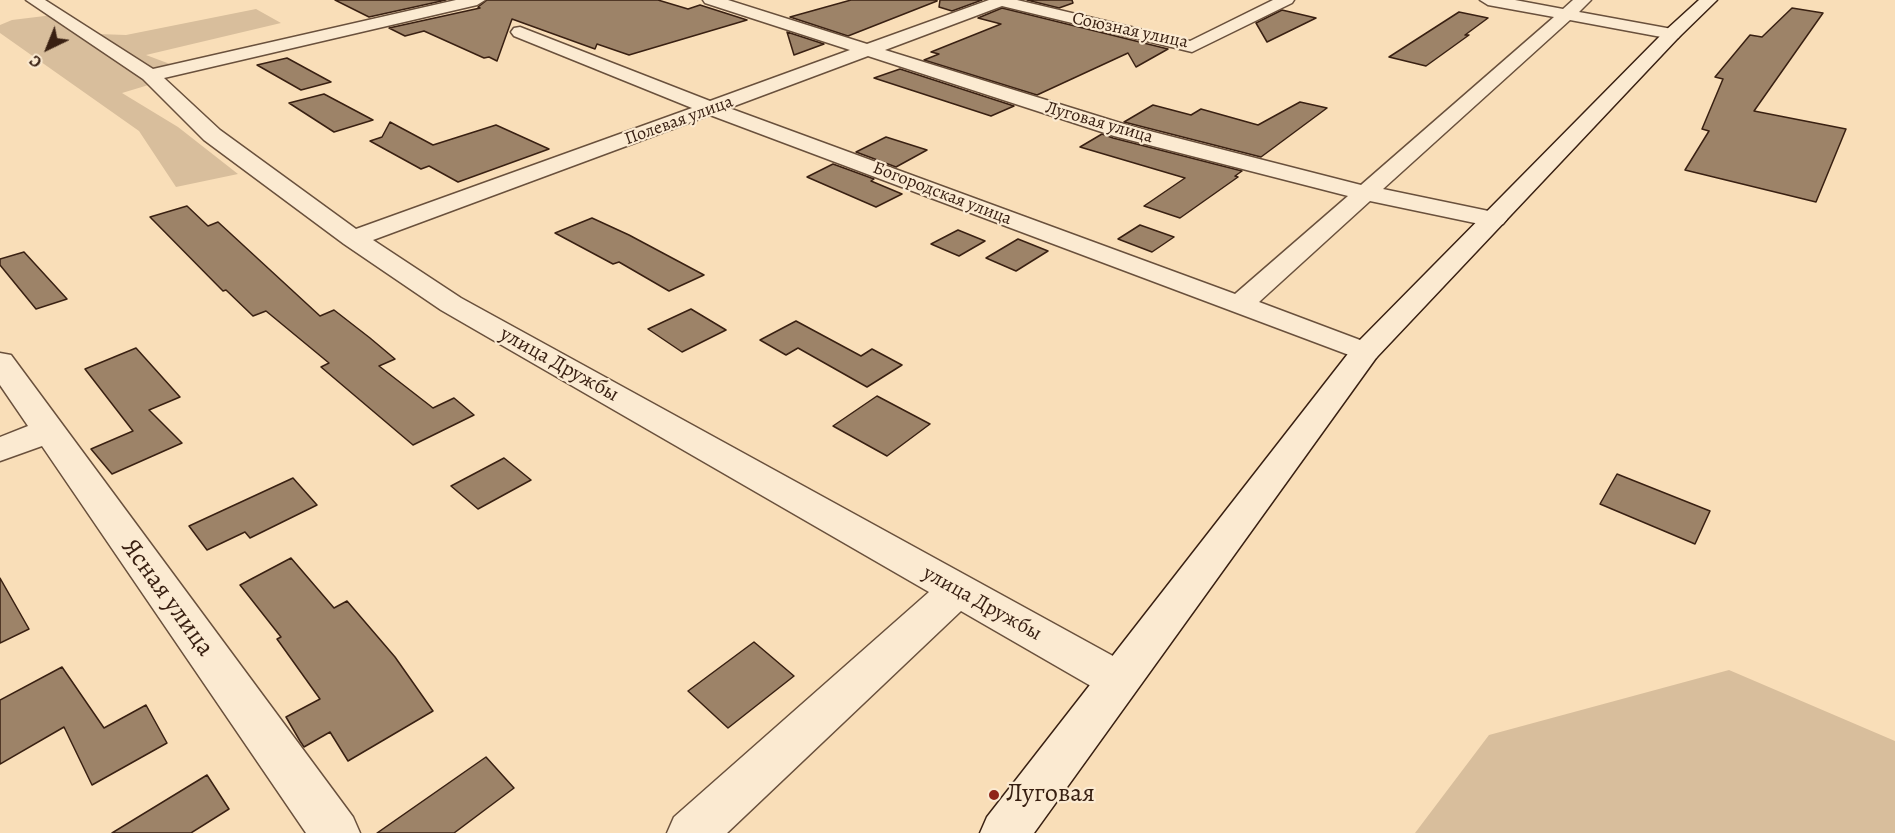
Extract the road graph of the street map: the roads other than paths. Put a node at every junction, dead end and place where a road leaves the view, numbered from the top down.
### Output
1 (34, 0) edge
2 (477, 0) edge
3 (711, 0) edge
4 (1002, 0) edge
5 (1286, 0) edge
6 (1488, 0) edge
7 (1709, 0) edge
8 (434, 4) edge
9 (1574, 7) edge
10 (520, 32) dead end
11 (1672, 34) junction
12 (866, 51) junction
13 (150, 75) junction
14 (713, 109) junction
15 (1365, 193) junction
16 (1494, 219) junction
17 (353, 239) junction
18 (1239, 305) junction
19 (1365, 352) junction
20 (0, 362) edge
21 (47, 431) junction
22 (0, 450) edge
23 (957, 590) junction
24 (1118, 680) junction
25 (335, 833) edge
26 (692, 833) edge
27 (1005, 833) edge

1 - 13 street, улица Дружбы
2 - 8 street
3 - 12 street, Луговая улица
4 - 5 street, Союзная улица
4 - 12 street, Полевая улица
6 - 9 street
7 - 11 street
8 - 13 street
9 - 11 street
9 - 15 street
10 - 14 street, Богородская улица
11 - 16 street
12 - 14 street, Полевая улица
12 - 15 street, Луговая улица
13 - 17 street, улица Дружбы
14 - 17 street, Полевая улица
14 - 18 street, Богородская улица
15 - 16 street, Луговая улица
15 - 18 street
16 - 19 street
17 - 23 street, улица Дружбы
18 - 19 street, Богородская улица
19 - 24 street
20 - 21 street, Ясная улица
21 - 22 street
21 - 25 street, Ясная улица
23 - 24 street, улица Дружбы
23 - 26 street
24 - 27 street

